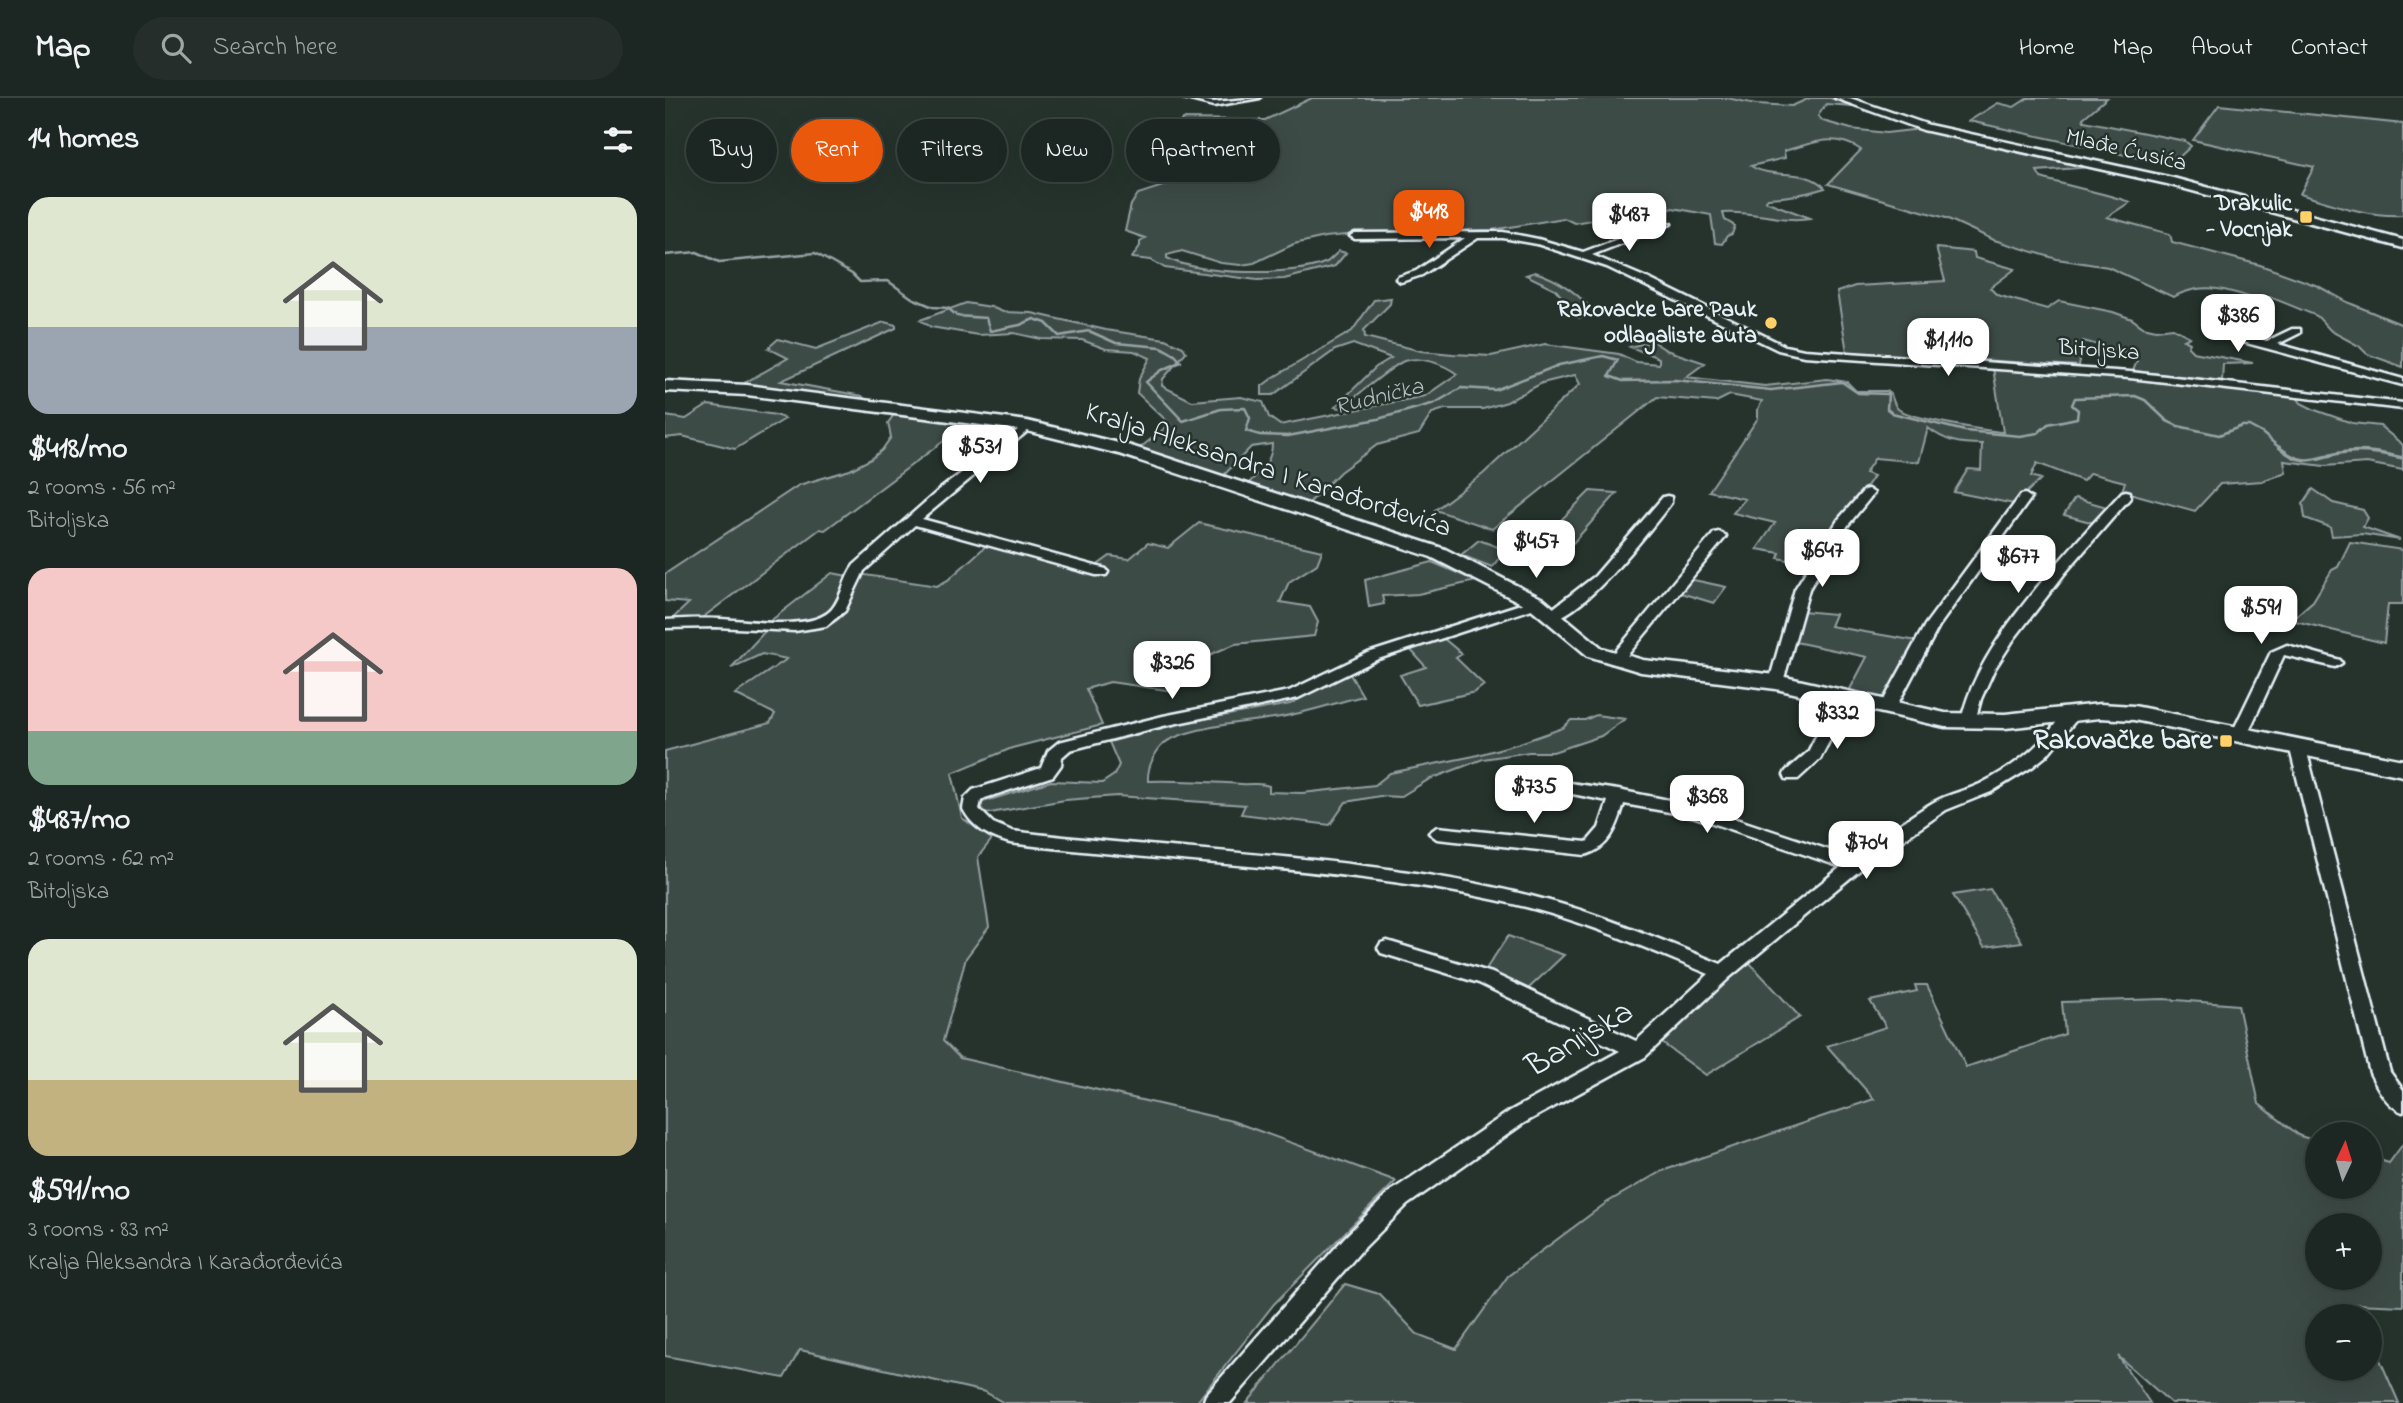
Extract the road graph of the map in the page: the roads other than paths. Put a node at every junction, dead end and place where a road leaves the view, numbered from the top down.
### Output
1 (1187, 98) edge
2 (1256, 98) edge
3 (1840, 98) edge
4 (1666, 224) dead end
5 (1476, 235) junction
6 (1355, 236) dead end
7 (2403, 244) edge
8 (1584, 255) junction
9 (1401, 279) dead end
10 (2296, 331) dead end
11 (2217, 332) dead end
12 (2268, 345) junction
13 (2403, 382) edge
14 (665, 386) edge
15 (2403, 406) edge
16 (1027, 426) junction
17 (1868, 493) dead end
18 (2126, 495) dead end
19 (2025, 498) dead end
20 (1667, 500) dead end
21 (912, 520) junction
22 (1719, 536) dead end
23 (1101, 572) dead end
24 (1536, 603) junction
25 (1552, 616) junction
26 (665, 624) edge
27 (1616, 660) junction
28 (2335, 663) dead end
29 (1776, 682) junction
30 (1844, 698) junction
31 (1887, 709) junction
32 (2069, 713) junction
33 (1969, 722) junction
34 (2240, 733) junction
35 (2297, 745) junction
36 (2403, 768) edge
37 (1792, 775) dead end
38 (1563, 787) dead end
39 (1618, 795) junction
40 (1437, 833) dead end
41 (1856, 865) junction
42 (1387, 948) dead end
43 (1723, 972) junction
44 (1638, 1051) junction
45 (2403, 1104) edge
46 (1215, 1403) edge

1 - 2 street
3 - 7 street, Mlađe Ćusića
4 - 8 street
5 - 6 street, Bitoljska
5 - 8 street, Bitoljska
5 - 9 street
8 - 15 street, Bitoljska
10 - 12 street
11 - 12 street
12 - 13 street
14 - 16 street, Kralja Aleksandra I Karađorđevića
16 - 21 street
16 - 24 street, Kralja Aleksandra I Karađorđevića
17 - 29 street
18 - 33 street
19 - 31 street
20 - 25 street
21 - 23 street
21 - 26 street
22 - 27 street
24 - 25 street, Kralja Aleksandra I Karađorđevića
24 - 43 street
25 - 27 street, Kralja Aleksandra I Karađorđevića
27 - 29 street, Kralja Aleksandra I Karađorđevića
28 - 34 street
29 - 30 street, Kralja Aleksandra I Karađorđevića
30 - 31 street, Kralja Aleksandra I Karađorđevića
30 - 37 street
31 - 33 street, Kralja Aleksandra I Karađorđevića
32 - 33 street, Kralja Aleksandra I Karađorđevića
32 - 34 street, Kralja Aleksandra I Karađorđevića
32 - 41 street, Banijska
34 - 35 street, Kralja Aleksandra I Karađorđevića
35 - 36 street, Kralja Aleksandra I Karađorđevića
35 - 45 street
38 - 39 street
39 - 40 street
39 - 41 street
41 - 43 street, Banijska
42 - 44 street
43 - 44 street, Banijska
44 - 46 street, Banijska

